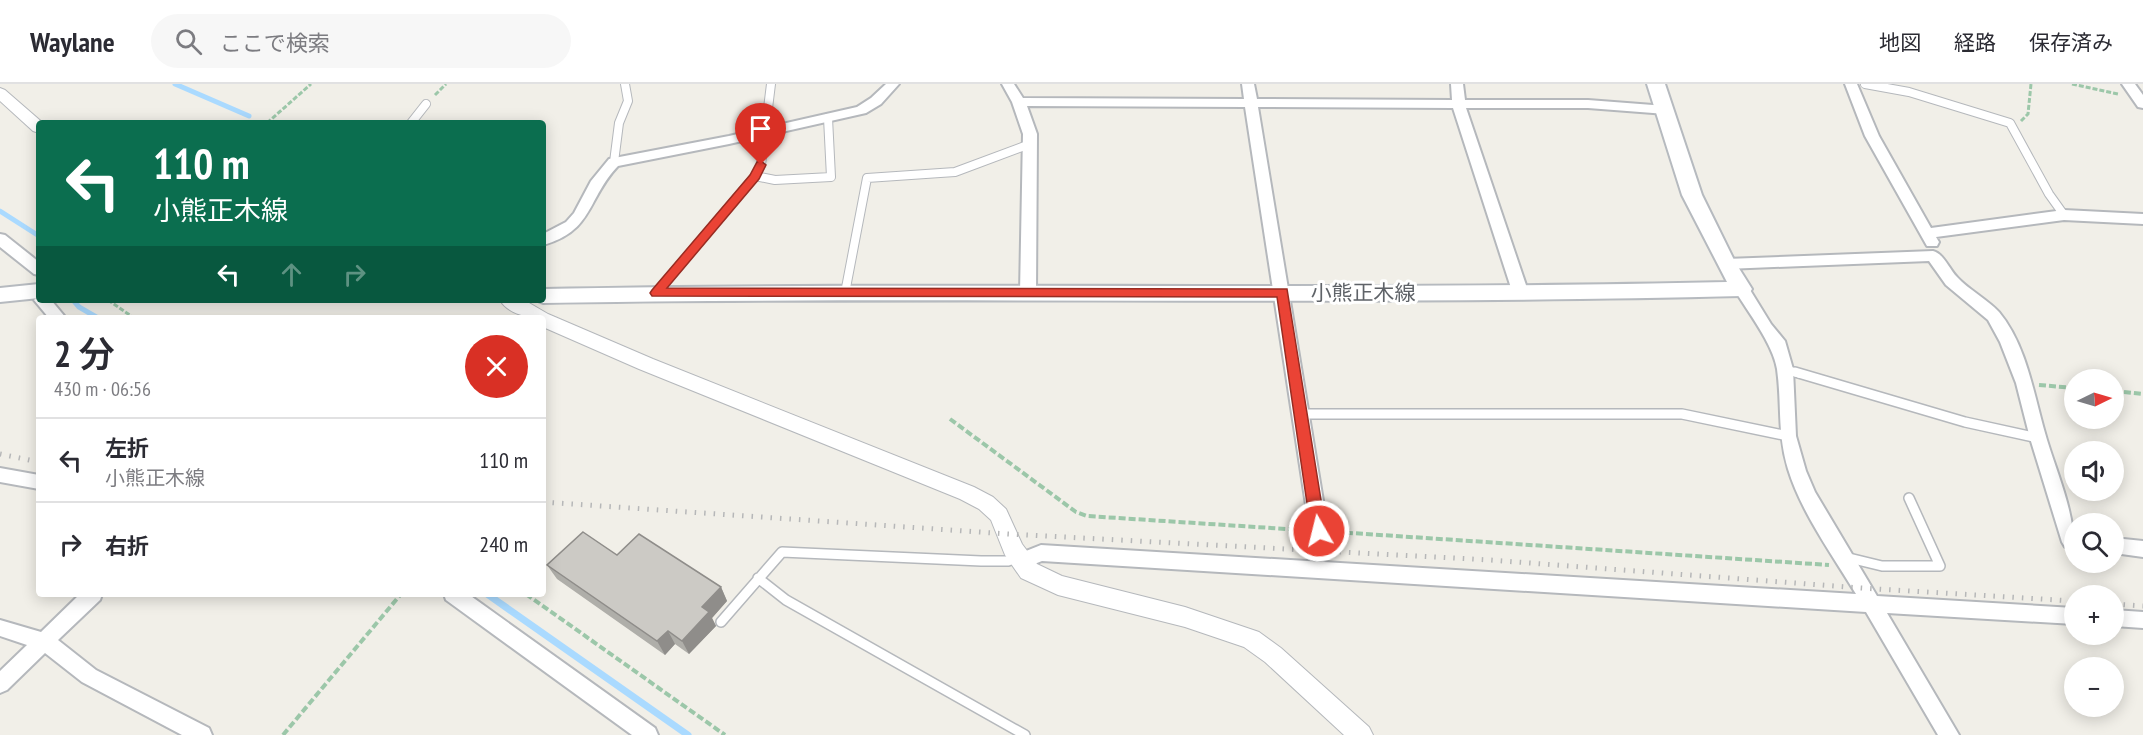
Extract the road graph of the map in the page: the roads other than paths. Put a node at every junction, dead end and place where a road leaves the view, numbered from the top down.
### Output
1 (625, 84) edge
2 (771, 84) edge
3 (893, 84) edge
4 (1008, 84) edge
5 (1248, 84) edge
6 (1457, 84) edge
7 (1656, 84) edge
8 (1851, 84) edge
9 (1865, 84) edge
10 (2128, 84) edge
11 (0, 93) edge
12 (2141, 101) edge
13 (1019, 102) junction
14 (1252, 103) junction
15 (1460, 103) junction
16 (426, 104) dead end
17 (1666, 110) junction
18 (828, 118) junction
19 (413, 120) edge
20 (36, 125) edge
21 (764, 131) junction
22 (1030, 144) junction
23 (614, 162) junction
24 (755, 176) junction
25 (2064, 215) junction
26 (2143, 219) edge
27 (1927, 233) junction
28 (0, 239) edge
29 (546, 239) edge
30 (1933, 256) junction
31 (1726, 264) junction
32 (36, 268) edge
33 (1742, 289) junction
34 (36, 291) edge
35 (1028, 292) junction
36 (656, 293) junction
37 (845, 293) junction
38 (1282, 293) junction
39 (1521, 294) junction
40 (0, 295) edge
41 (546, 296) edge
42 (45, 303) edge
43 (514, 303) edge
44 (55, 315) edge
45 (536, 315) edge
46 (546, 320) edge
47 (1785, 369) junction
48 (1301, 414) junction
49 (1788, 436) junction
50 (2038, 438) junction
51 (0, 475) edge
52 (36, 481) edge
53 (1909, 498) dead end
54 (2064, 520) edge
55 (1319, 531) road end
56 (2124, 547) edge
57 (2143, 549) edge
58 (1021, 559) junction
59 (1845, 560) junction
60 (758, 578) junction
61 (90, 597) edge
62 (457, 597) edge
63 (1872, 603) junction
64 (2064, 615) edge
65 (2124, 619) edge
66 (2143, 620) edge
67 (721, 622) dead end
68 (0, 628) edge
69 (44, 641) junction
70 (0, 684) edge
71 (202, 735) edge
72 (648, 735) edge
73 (1025, 735) edge
74 (1361, 735) edge
75 (1949, 735) edge

1 - 23 lane
2 - 21 lane
3 - 18 street
4 - 13 street
5 - 14 street
6 - 15 street
7 - 17 main road
8 - 27 street
9 - 25 lane
10 - 12 street
11 - 20 street
13 - 14 street
13 - 22 street
14 - 15 street
14 - 38 street
15 - 17 street
15 - 39 street
16 - 19 lane
17 - 31 main road
18 - 21 street
18 - 24 lane
21 - 23 street
21 - 24 lane
22 - 35 street
22 - 37 lane
23 - 29 street
24 - 36 lane
25 - 26 street
25 - 27 street
27 - 30 street
28 - 32 street
30 - 31 street
30 - 50 street
31 - 33 main road
33 - 39 main road, 小熊正木線
33 - 47 street
34 - 40 main road
35 - 37 main road, 小熊正木線
35 - 38 main road, 小熊正木線
36 - 37 main road, 小熊正木線
36 - 41 main road, 小熊正木線
38 - 39 main road, 小熊正木線
38 - 48 street
42 - 44 street
43 - 45 street
46 - 58 street
47 - 49 street
47 - 50 lane
48 - 49 lane
48 - 55 street
49 - 59 street
50 - 54 street
51 - 52 street
53 - 59 lane
56 - 57 street
58 - 60 lane
58 - 63 street
58 - 74 street
59 - 63 street
60 - 67 lane
60 - 73 lane
61 - 69 street
62 - 72 street
63 - 64 street
63 - 75 street
65 - 66 street
68 - 69 street
69 - 70 street
69 - 71 street

